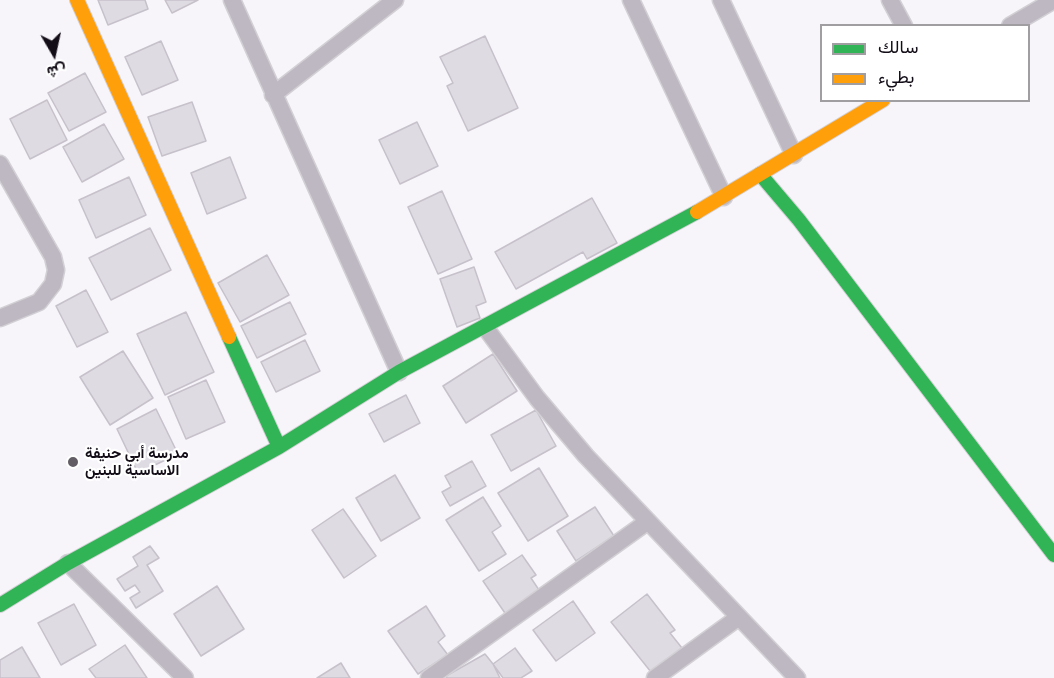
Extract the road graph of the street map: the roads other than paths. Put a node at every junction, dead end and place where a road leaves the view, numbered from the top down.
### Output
1 (77, 0) edge
2 (232, 0) edge
3 (395, 0) edge
4 (631, 0) edge
5 (721, 0) edge
6 (890, 0) edge
7 (1054, 0) edge
8 (903, 24) edge
9 (1013, 24) edge
10 (273, 95) junction
11 (880, 102) edge
12 (794, 155) junction
13 (0, 164) edge
14 (760, 174) junction
15 (723, 197) junction
16 (0, 318) edge
17 (485, 327) junction
18 (399, 372) junction
19 (279, 447) junction
20 (647, 522) junction
21 (1054, 555) edge
22 (68, 563) junction
23 (0, 605) edge
24 (739, 617) junction
25 (184, 678) edge
26 (429, 678) edge
27 (655, 678) edge
28 (797, 678) edge

1 - 19 street
2 - 10 street
3 - 10 street
4 - 15 street
5 - 12 street
6 - 8 street
7 - 9 street
10 - 18 street
11 - 12 street
12 - 14 street
13 - 16 street
14 - 15 street
14 - 21 street
15 - 17 street
17 - 18 street
17 - 20 street
18 - 19 street
19 - 22 street
20 - 24 street
20 - 26 street
22 - 23 street
22 - 25 street
24 - 27 street
24 - 28 street

